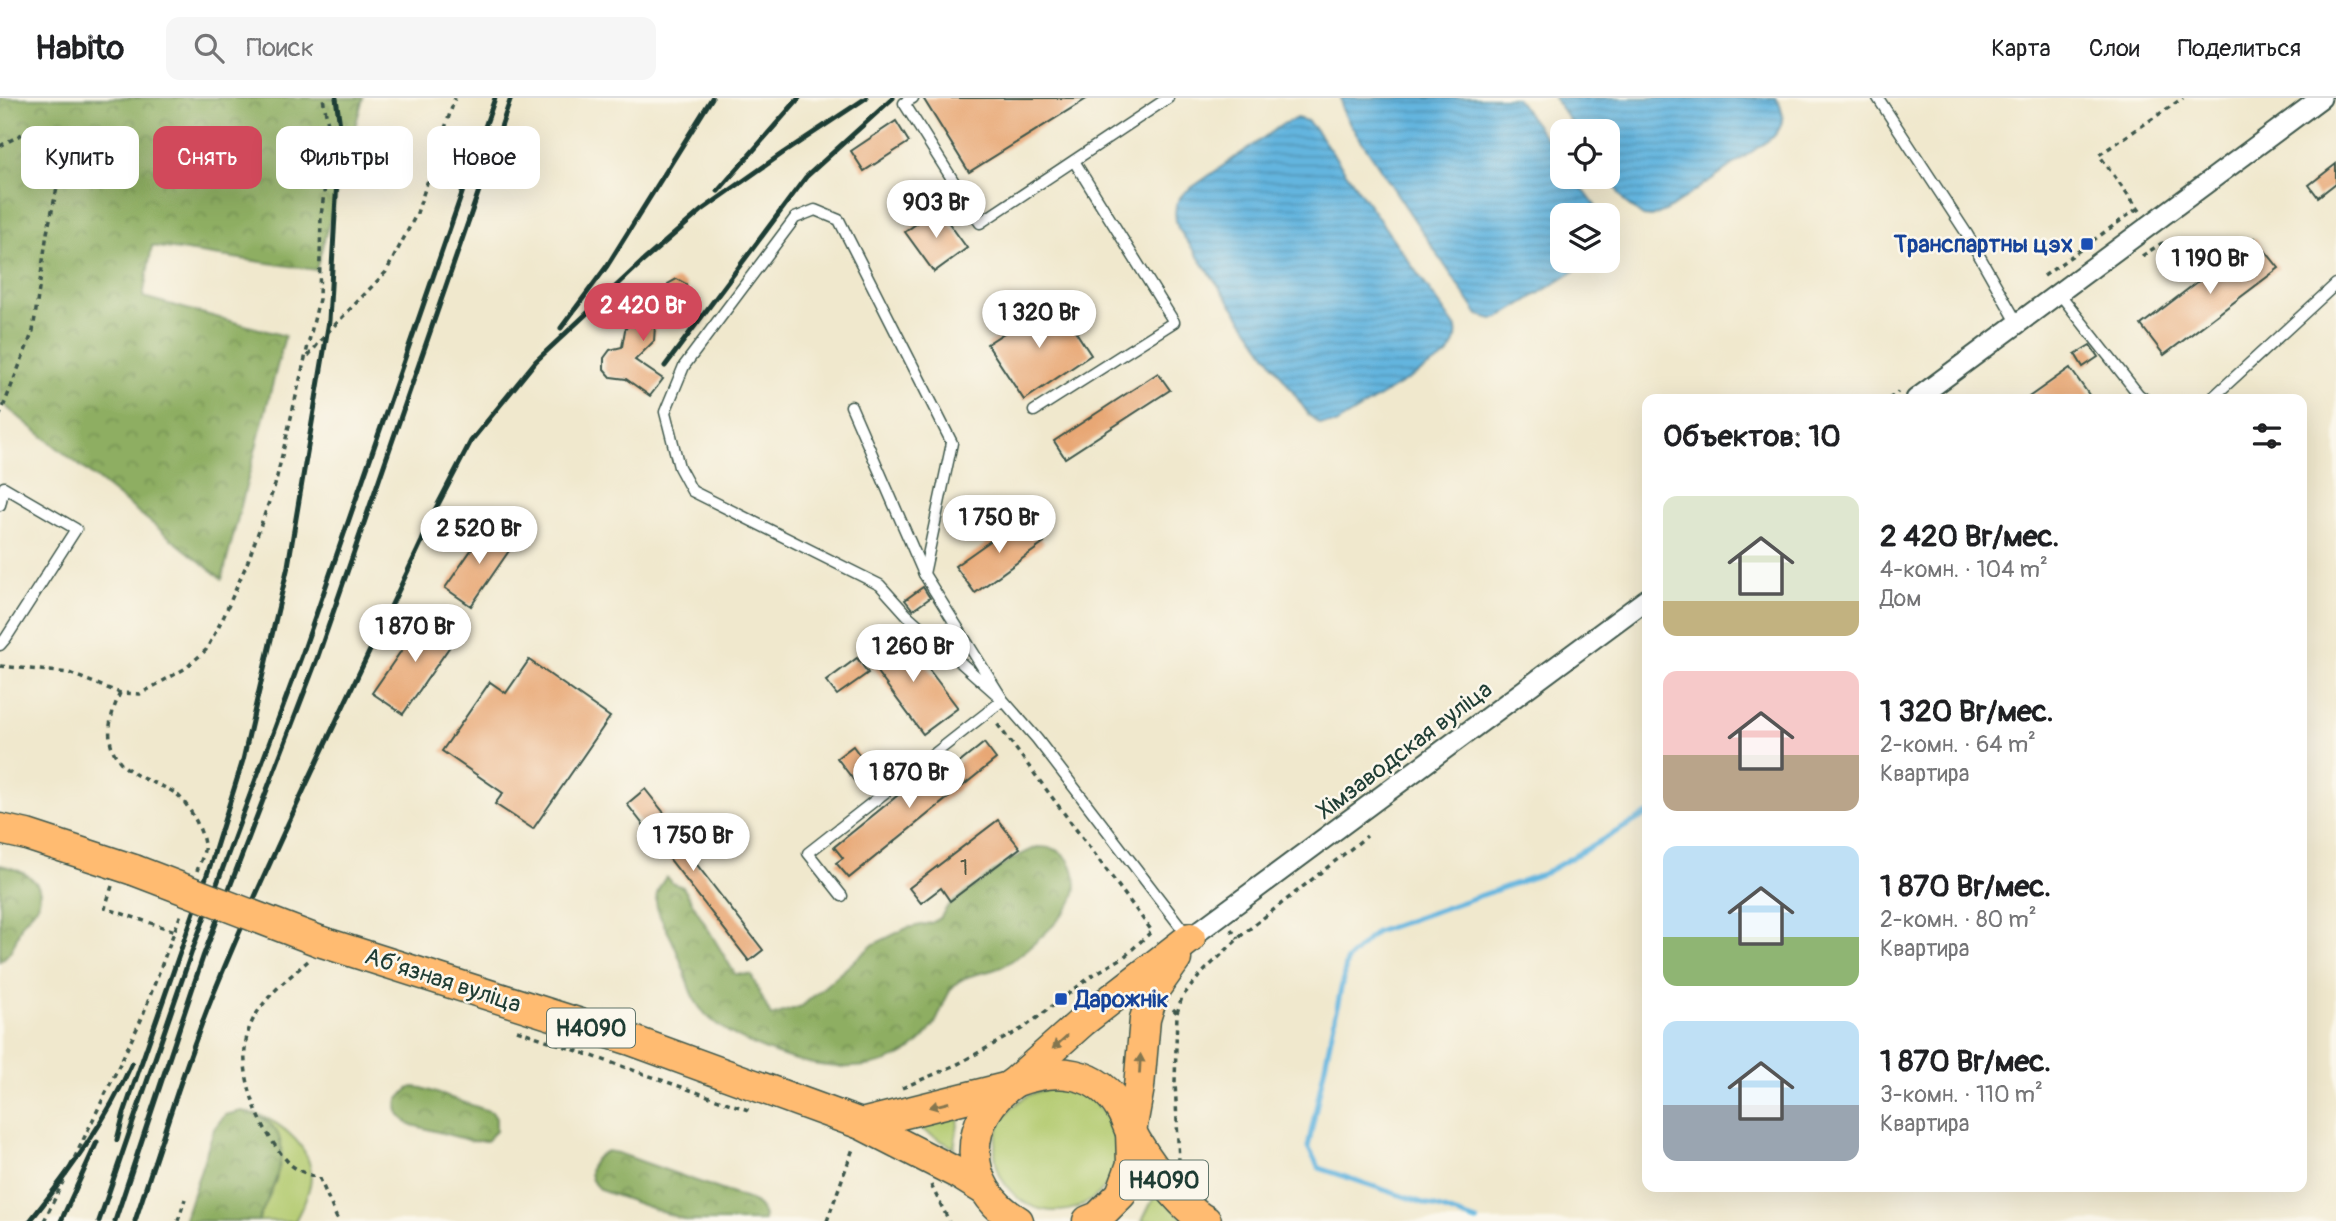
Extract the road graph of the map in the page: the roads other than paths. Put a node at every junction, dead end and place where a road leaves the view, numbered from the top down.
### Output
1 (912, 98) edge
2 (1168, 98) edge
3 (1878, 98) edge
4 (2320, 98) edge
5 (1073, 161) junction
6 (2336, 284) edge
7 (2059, 293) junction
8 (2018, 324) junction
9 (1923, 394) edge
10 (2140, 394) edge
11 (2216, 394) edge
12 (851, 406) dead end
13 (1034, 411) dead end
14 (0, 505) edge
15 (924, 574) junction
16 (1642, 603) edge
17 (0, 645) edge
18 (1003, 700) junction
19 (0, 819) edge
20 (13, 832) edge
21 (842, 896) dead end
22 (1190, 938) junction
23 (1140, 974) junction
24 (1011, 1085) junction
25 (1130, 1131) junction
26 (858, 1134) junction
27 (983, 1189) junction
28 (1018, 1221) edge
29 (1088, 1221) edge
30 (1206, 1221) edge

1 - 5 lane
2 - 5 lane
3 - 8 lane
4 - 7 street
5 - 13 lane
6 - 11 lane
7 - 8 street
7 - 10 lane
8 - 9 street
12 - 15 lane
14 - 17 lane
15 - 18 lane
15 - 18 lane
16 - 22 street, Хімзаводская вуліца
18 - 21 lane
18 - 22 lane
19 - 20 main road, Абʼязная вуліца / Н4090
20 - 26 main road, Абʼязная вуліца / Н4090, bridge
22 - 23 main road
23 -> 24 main road
25 -> 23 main road
24 - 25 main road, Н4090
24 -> 26 main road, Н4090
24 - 27 main road, Н4090
25 - 29 main road, Н4090
25 - 30 main road, Н4090
26 - 27 main road, Н4090
27 - 28 main road, Н4090

